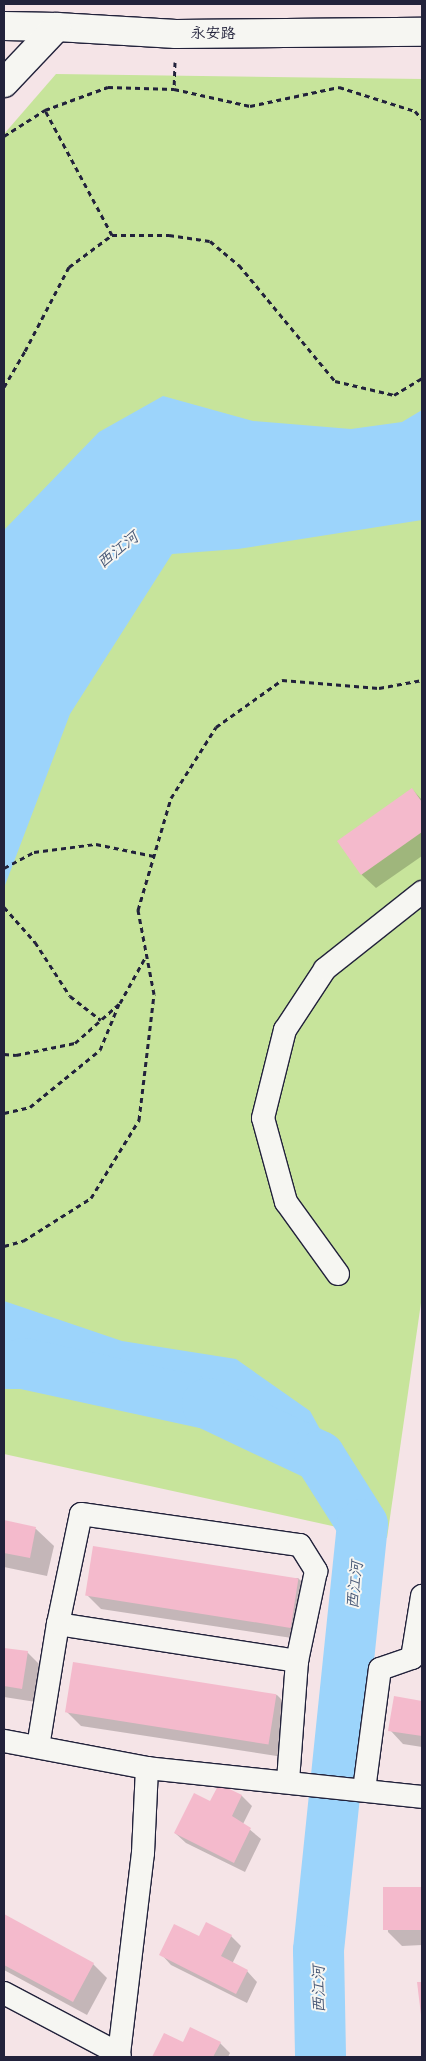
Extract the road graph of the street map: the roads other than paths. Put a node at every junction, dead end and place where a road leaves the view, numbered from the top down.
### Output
1 (4, 26) edge
2 (56, 27) junction
3 (422, 32) edge
4 (4, 83) edge
5 (422, 892) edge
6 (338, 1274) dead end
7 (422, 1596) edge
8 (58, 1624) junction
9 (298, 1661) junction
10 (4, 1741) edge
11 (38, 1747) junction
12 (147, 1768) junction
13 (288, 1782) junction
14 (359, 1790) junction
15 (422, 1797) edge
16 (4, 1993) edge
17 (120, 2056) edge

1 - 2 street, 永安路
2 - 3 street, 永安路
2 - 4 street
5 - 6 street
7 - 14 street
8 - 9 street
8 - 9 street
8 - 11 street
9 - 13 street
10 - 11 street
11 - 12 street
12 - 13 street
12 - 17 street
13 - 14 street
14 - 15 street
16 - 17 street

